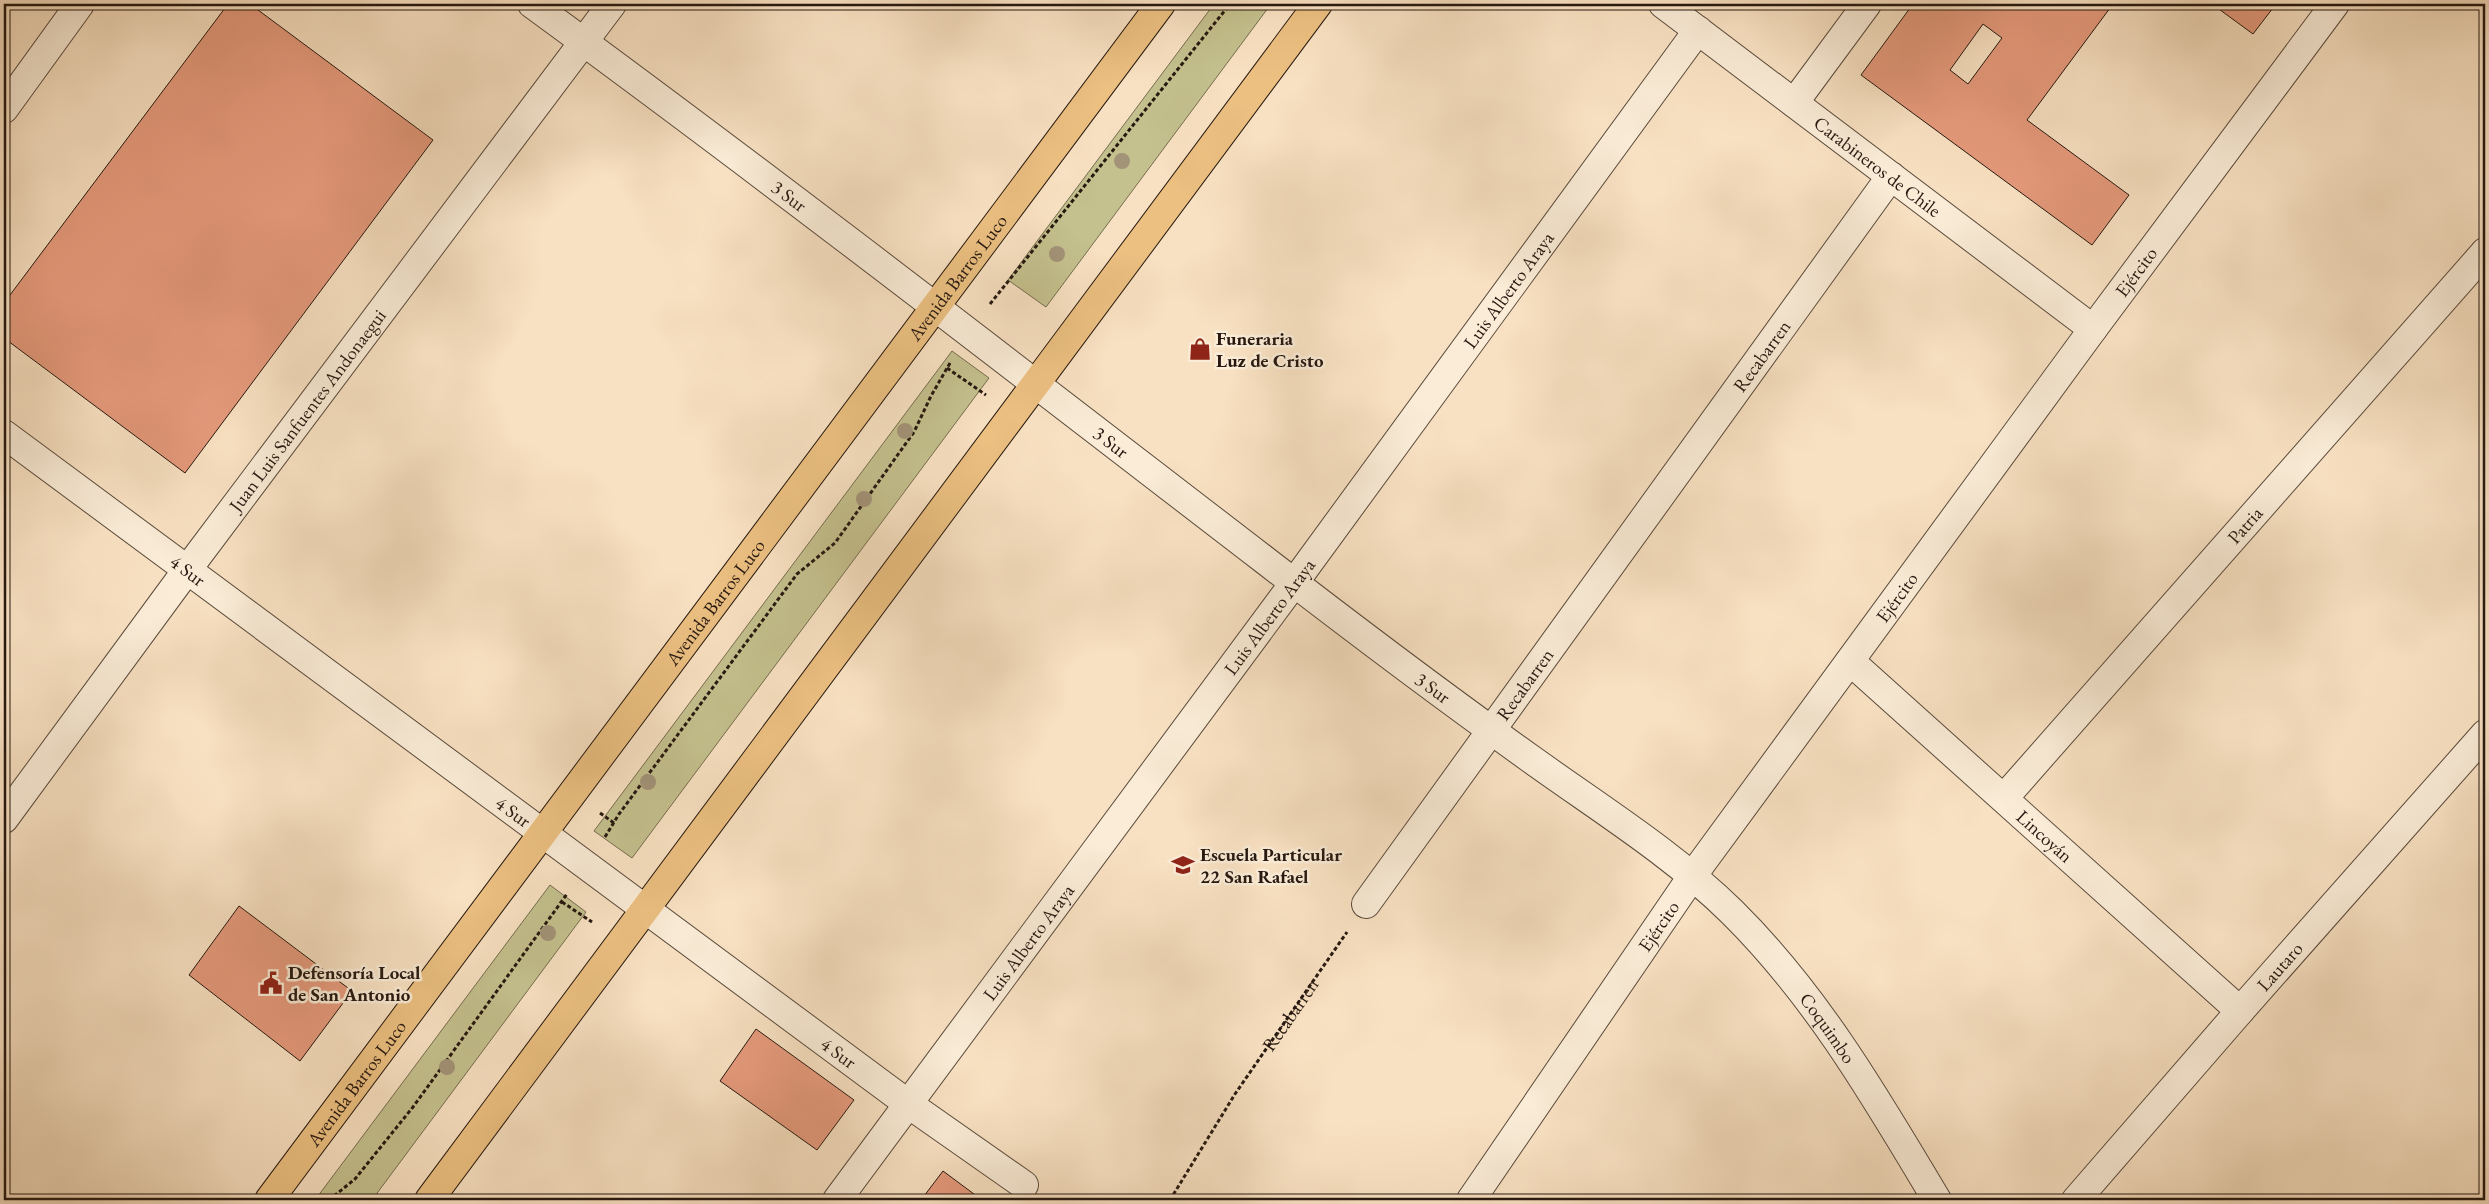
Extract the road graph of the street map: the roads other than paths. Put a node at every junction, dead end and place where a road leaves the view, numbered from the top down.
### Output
1 (80, 4) edge
2 (532, 4) edge
3 (612, 4) edge
4 (1161, 4) edge
5 (1318, 4) edge
6 (1662, 4) edge
7 (1867, 4) edge
8 (2336, 4) edge
9 (1698, 30) junction
10 (584, 42) junction
11 (1794, 103) junction
12 (4, 109) edge
13 (1891, 176) junction
14 (2485, 252) edge
15 (935, 308) junction
16 (2093, 329) junction
17 (1036, 384) junction
18 (4, 434) edge
19 (187, 570) junction
20 (1294, 583) junction
21 (1850, 661) junction
22 (1492, 731) junction
23 (2485, 734) edge
24 (2004, 798) junction
25 (4, 819) edge
26 (543, 833) junction
27 (1693, 875) junction
28 (1366, 904) road end
29 (645, 909) junction
30 (2240, 1011) junction
31 (908, 1103) junction
32 (1024, 1185) dead end
33 (269, 1200) edge
34 (429, 1200) edge
35 (837, 1200) edge
36 (1471, 1200) edge
37 (1937, 1200) edge
38 (2076, 1200) edge

1 - 12 street
2 - 10 street, 3 Sur
3 - 10 street, Juan Luis Sanfuentes Andonaegui
4 - 15 main road, Avenida Barros Luco
5 - 17 main road
6 - 9 street, Carabineros de Chile
7 - 11 street
8 - 16 street, Ejército
9 - 11 street, Carabineros de Chile
9 - 20 street, Luis Alberto Araya
10 - 15 street, 3 Sur
10 - 19 street, Juan Luis Sanfuentes Andonaegui
11 - 13 street, Carabineros de Chile
13 - 16 street, Carabineros de Chile
13 - 22 street, Recabarren
14 - 24 street, Patria
15 - 17 street, 3 Sur
15 - 26 main road, Avenida Barros Luco
16 - 21 street, Ejército
17 - 20 street, 3 Sur
17 - 29 main road
18 - 19 street, 4 Sur
19 - 25 street, Juan Luis Sanfuentes Andonaegui
19 - 26 street, 4 Sur
20 - 22 street, 3 Sur
20 - 31 street, Luis Alberto Araya
21 - 24 street, Lincoyán
21 - 27 street, Ejército
22 - 27 street, 3 Sur
22 - 28 street, Recabarren
23 - 30 street, Lautaro
24 - 30 street, Lincoyán
26 - 29 street, 4 Sur
26 - 33 main road, Avenida Barros Luco
27 - 36 street, Ejército
27 - 37 street, Coquimbo
29 - 31 street, 4 Sur
29 - 34 main road
30 - 38 street, Lautaro
31 - 32 street, 4 Sur
31 - 35 street, Luis Alberto Araya

